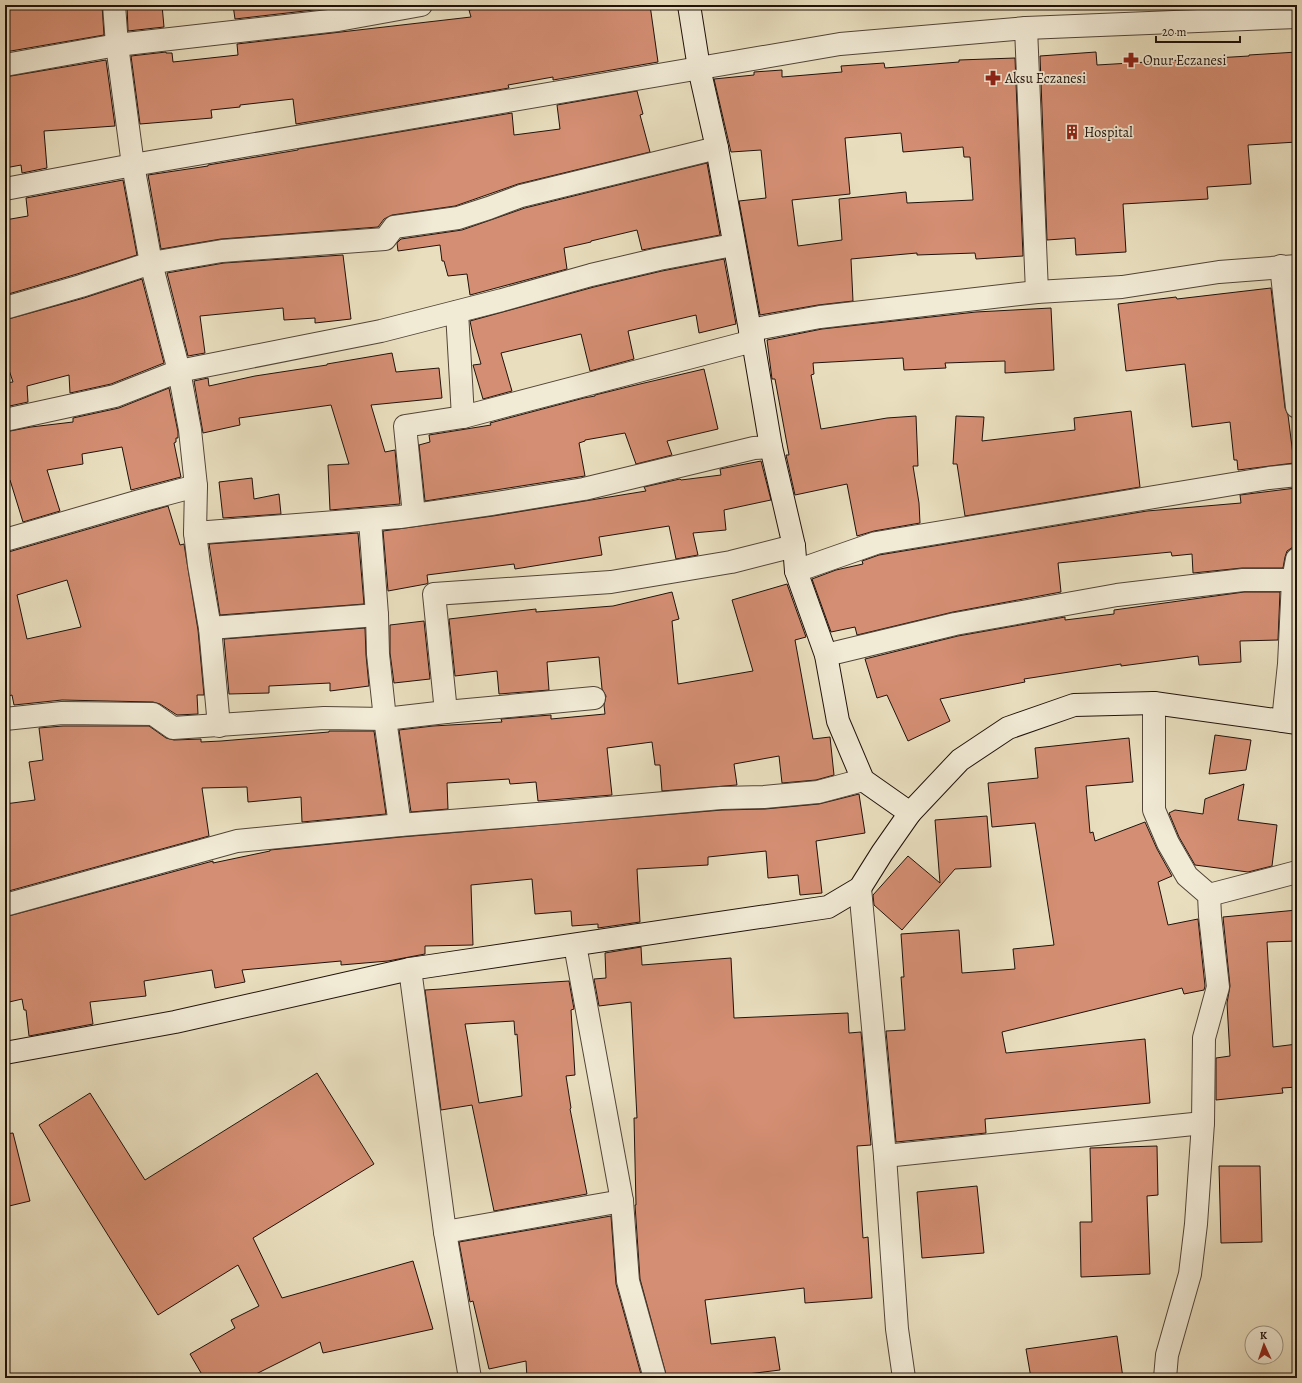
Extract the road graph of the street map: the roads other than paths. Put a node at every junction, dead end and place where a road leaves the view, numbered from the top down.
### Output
1 (114, 5) edge
2 (421, 5) edge
3 (689, 5) edge
4 (1297, 17) edge
5 (1026, 28) junction
6 (117, 45) junction
7 (5, 65) edge
8 (699, 68) junction
9 (716, 148) junction
10 (133, 165) junction
11 (5, 189) edge
12 (733, 245) junction
13 (151, 263) junction
14 (1289, 266) edge
15 (1037, 292) junction
16 (5, 308) edge
17 (456, 312) junction
18 (751, 335) junction
19 (179, 371) junction
20 (1297, 408) edge
21 (463, 417) junction
22 (5, 420) edge
23 (771, 447) junction
24 (1297, 475) edge
25 (196, 486) junction
26 (414, 515) junction
27 (370, 520) junction
28 (195, 533) junction
29 (5, 540) edge
30 (794, 546) junction
31 (1295, 569) edge
32 (796, 571) junction
33 (377, 616) junction
34 (210, 628) junction
35 (826, 655) junction
36 (594, 698) dead end
37 (1154, 703) junction
38 (446, 712) junction
39 (5, 719) edge
40 (385, 719) junction
41 (1290, 722) edge
42 (219, 726) junction
43 (863, 780) junction
44 (910, 813) junction
45 (400, 825) junction
46 (1297, 872) edge
47 (860, 888) junction
48 (1209, 895) junction
49 (5, 904) edge
50 (575, 945) junction
51 (410, 969) junction
52 (5, 1053) edge
53 (1202, 1123) junction
54 (885, 1156) junction
55 (622, 1201) junction
56 (445, 1232) junction
57 (470, 1378) edge
58 (655, 1378) edge
59 (904, 1378) edge
60 (1165, 1378) edge

1 - 6 street
2 - 6 street
3 - 8 street
4 - 5 street
5 - 8 street
5 - 15 street
6 - 7 street
6 - 10 street
8 - 9 street
8 - 10 street
9 - 12 street
9 - 13 street
10 - 11 street
10 - 13 street
12 - 17 street
12 - 18 street
13 - 16 street
13 - 19 street
14 - 15 street
14 - 20 street
15 - 18 street
17 - 19 street
17 - 21 street
18 - 21 street
18 - 23 street
19 - 22 street
19 - 25 street
21 - 26 street
23 - 26 street
23 - 30 street
24 - 32 street
25 - 28 street
25 - 29 street
26 - 27 street
27 - 28 street
27 - 33 street
28 - 34 street
30 - 32 street
30 - 38 street
31 - 35 street
31 - 41 street
32 - 35 street
33 - 34 street
33 - 40 street
34 - 42 street
35 - 43 street
36 - 38 street
37 - 41 street
37 - 44 street
37 - 48 street
38 - 40 street
39 - 42 street
40 - 42 street
40 - 45 street
43 - 44 street
43 - 45 street
44 - 47 street
45 - 49 street
46 - 48 street
47 - 50 street
47 - 54 street
48 - 53 street
50 - 51 street
50 - 55 street
51 - 52 street
51 - 56 street
53 - 54 street
53 - 60 street
54 - 59 street
55 - 56 street
55 - 58 street
56 - 57 street

